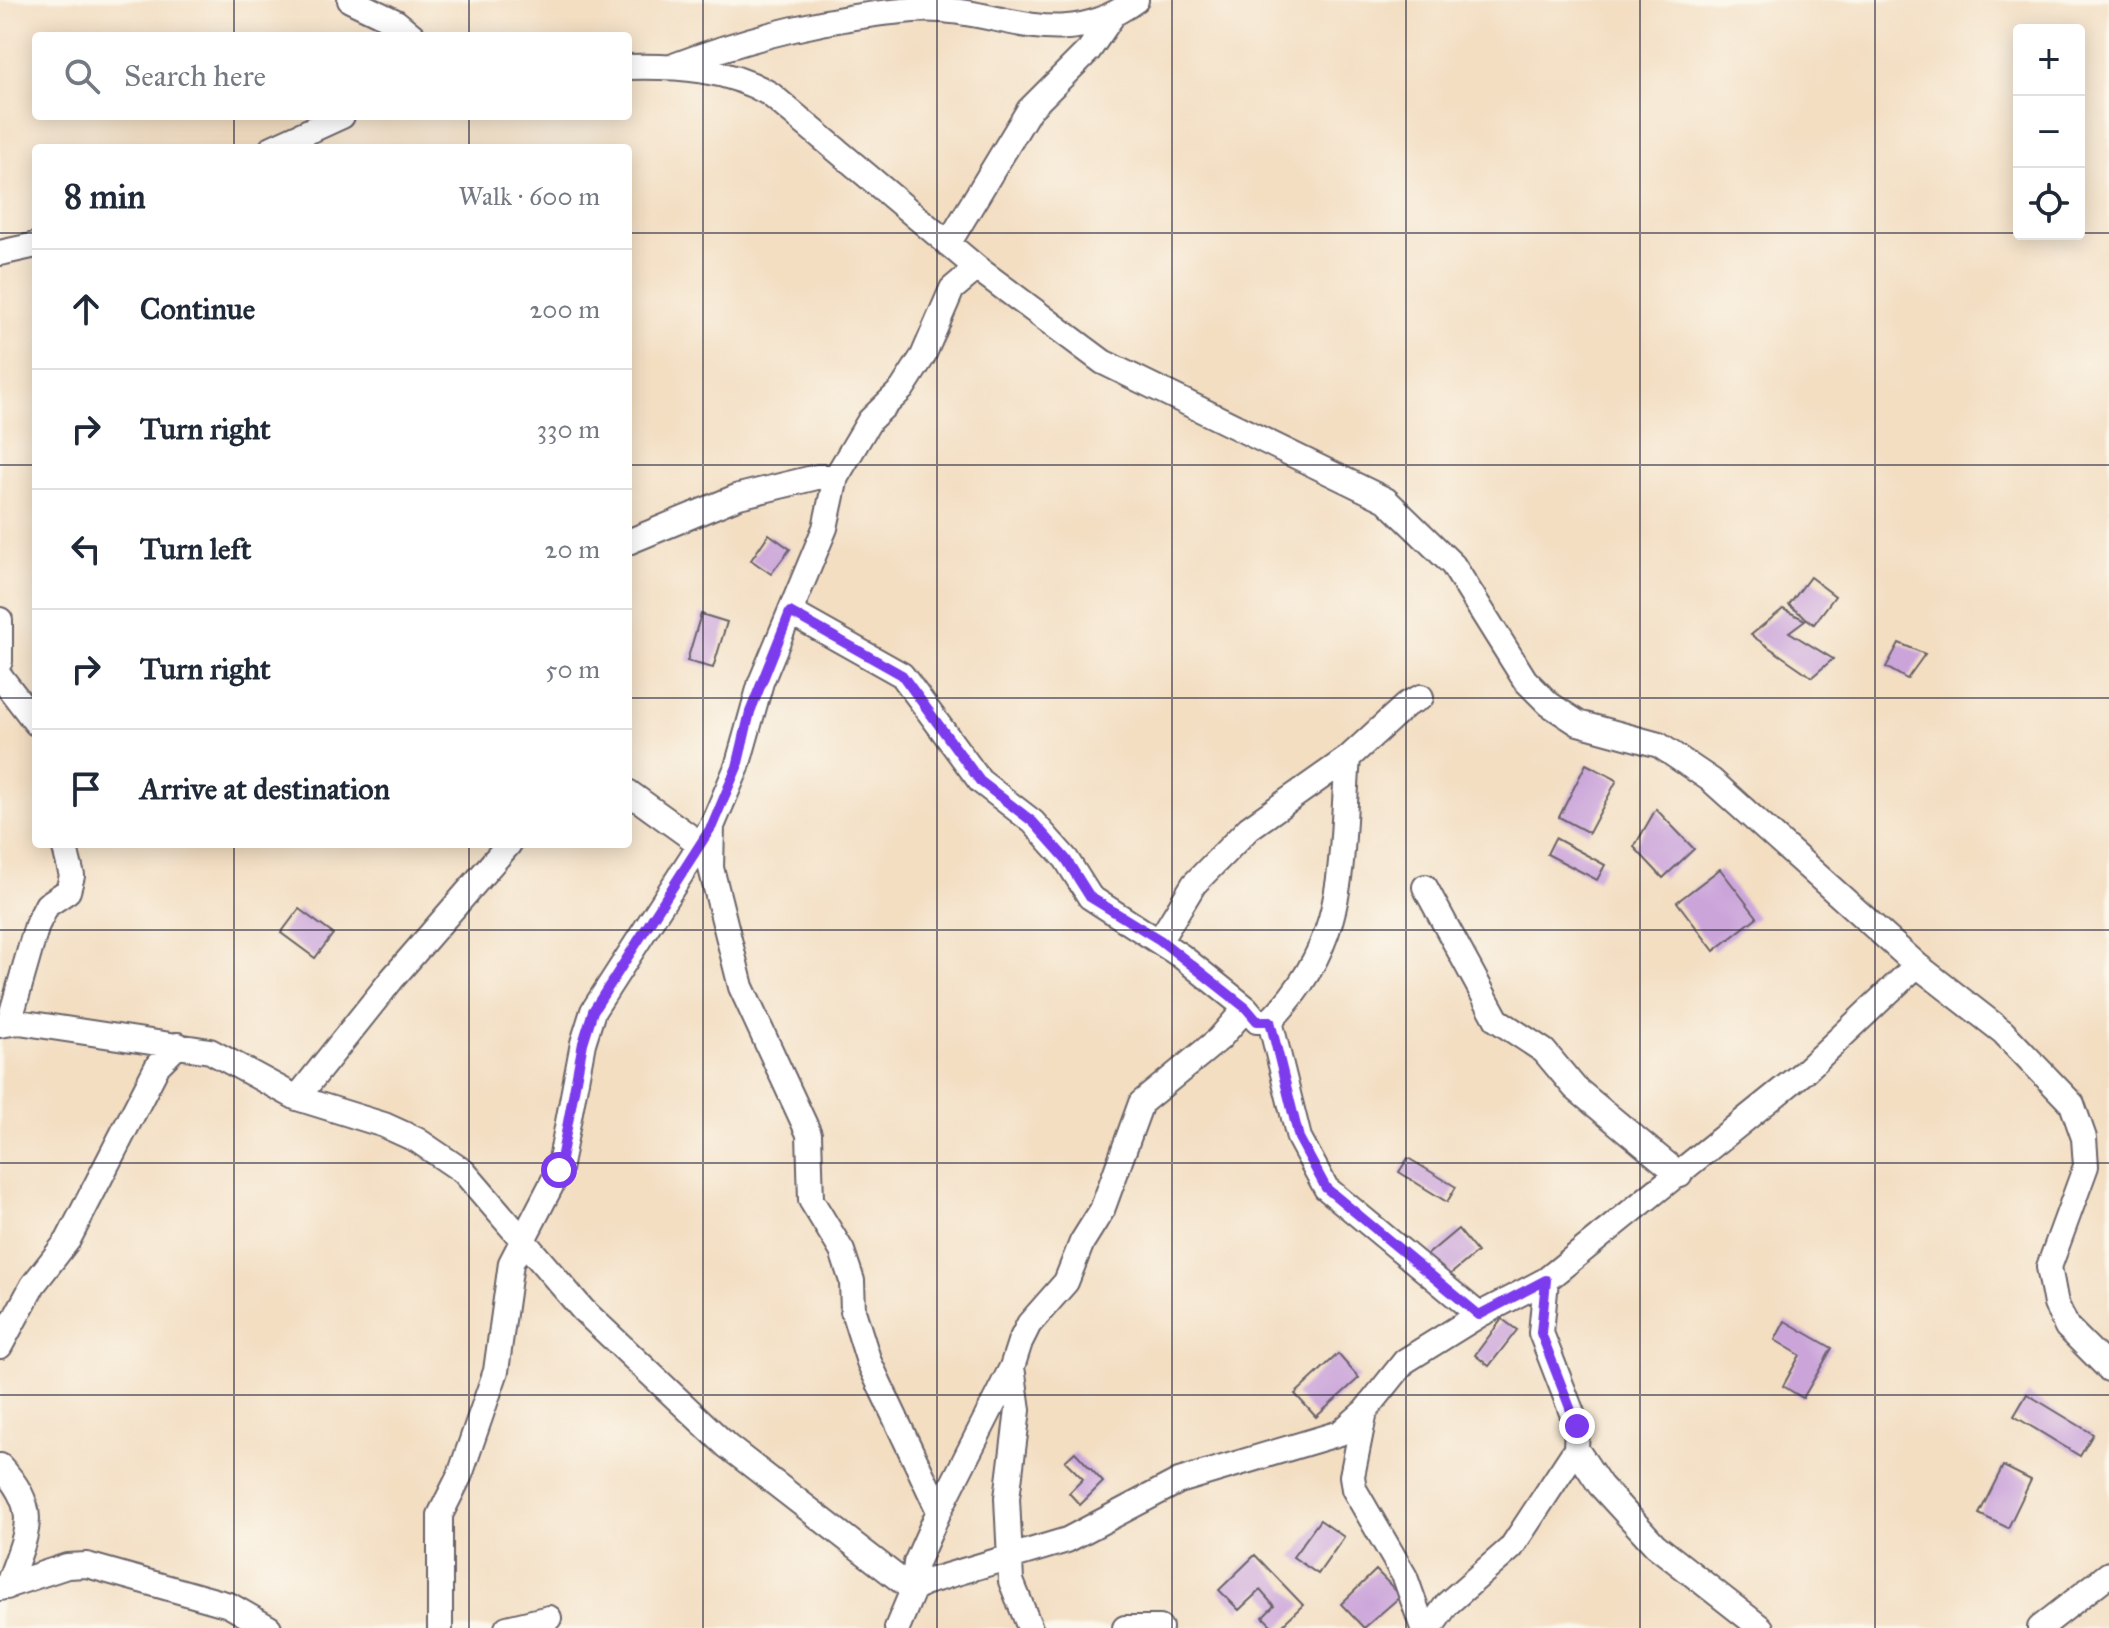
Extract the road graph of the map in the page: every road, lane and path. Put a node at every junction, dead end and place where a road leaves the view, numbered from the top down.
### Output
1 (350, 0) edge
2 (1136, 0) edge
3 (1111, 18) junction
4 (408, 32) edge
5 (674, 66) junction
6 (632, 67) edge
7 (333, 120) edge
8 (281, 144) edge
9 (948, 244) junction
10 (32, 246) edge
11 (0, 253) edge
12 (977, 268) junction
13 (836, 477) junction
14 (632, 540) edge
15 (790, 612) junction
16 (0, 620) edge
17 (0, 661) edge
18 (0, 676) edge
19 (1421, 697) dead end
20 (32, 718) edge
21 (1348, 758) junction
22 (632, 794) edge
23 (706, 835) junction
24 (65, 848) edge
25 (506, 848) edge
26 (1425, 887) dead end
27 (1160, 940) junction
28 (1917, 965) junction
29 (1246, 1008) junction
30 (1270, 1021) junction
31 (4, 1024) edge
32 (178, 1045) junction
33 (297, 1098) junction
34 (1680, 1175) junction
35 (524, 1241) junction
36 (1546, 1280) junction
37 (1479, 1315) junction
38 (0, 1346) edge
39 (1012, 1367) junction
40 (2109, 1369) edge
41 (1365, 1411) junction
42 (1576, 1449) junction
43 (0, 1466) edge
44 (939, 1511) junction
45 (1012, 1556) junction
46 (2109, 1574) edge
47 (4, 1588) edge
48 (913, 1590) junction
49 (549, 1618) dead end
50 (269, 1628) edge
51 (440, 1628) edge
52 (507, 1628) edge
53 (897, 1628) edge
54 (1030, 1628) edge
55 (1125, 1628) edge
56 (1160, 1628) edge
57 (1423, 1628) edge
58 (1430, 1628) edge
59 (1761, 1628) edge
60 (2040, 1628) edge

1 - 4 street
2 - 3 street
3 - 5 street
3 - 9 street
5 - 6 street
5 - 9 street
7 - 8 street
9 - 12 street
10 - 11 street
12 - 13 street
12 - 28 street
13 - 14 street
13 - 15 street
15 - 23 street
15 - 27 street
16 - 17 street
18 - 20 street
19 - 21 street
21 - 27 street
21 - 30 street
22 - 23 street
23 - 35 street
23 - 44 street
24 - 31 street
25 - 33 street
26 - 34 street
27 - 29 street
28 - 34 street
28 - 40 street
29 - 30 street
29 - 39 street
30 - 37 street
31 - 32 street
32 - 33 street
32 - 38 street
33 - 35 street
34 - 36 street
35 - 48 street
35 - 51 street
36 - 37 street
36 - 42 street
37 - 41 street
39 - 44 street
39 - 45 street
41 - 45 street
41 - 57 street
42 - 58 street
42 - 59 street
43 - 47 street
44 - 48 street
45 - 48 street
45 - 54 street
46 - 60 street
47 - 50 street
48 - 53 street
49 - 52 street
55 - 56 street

